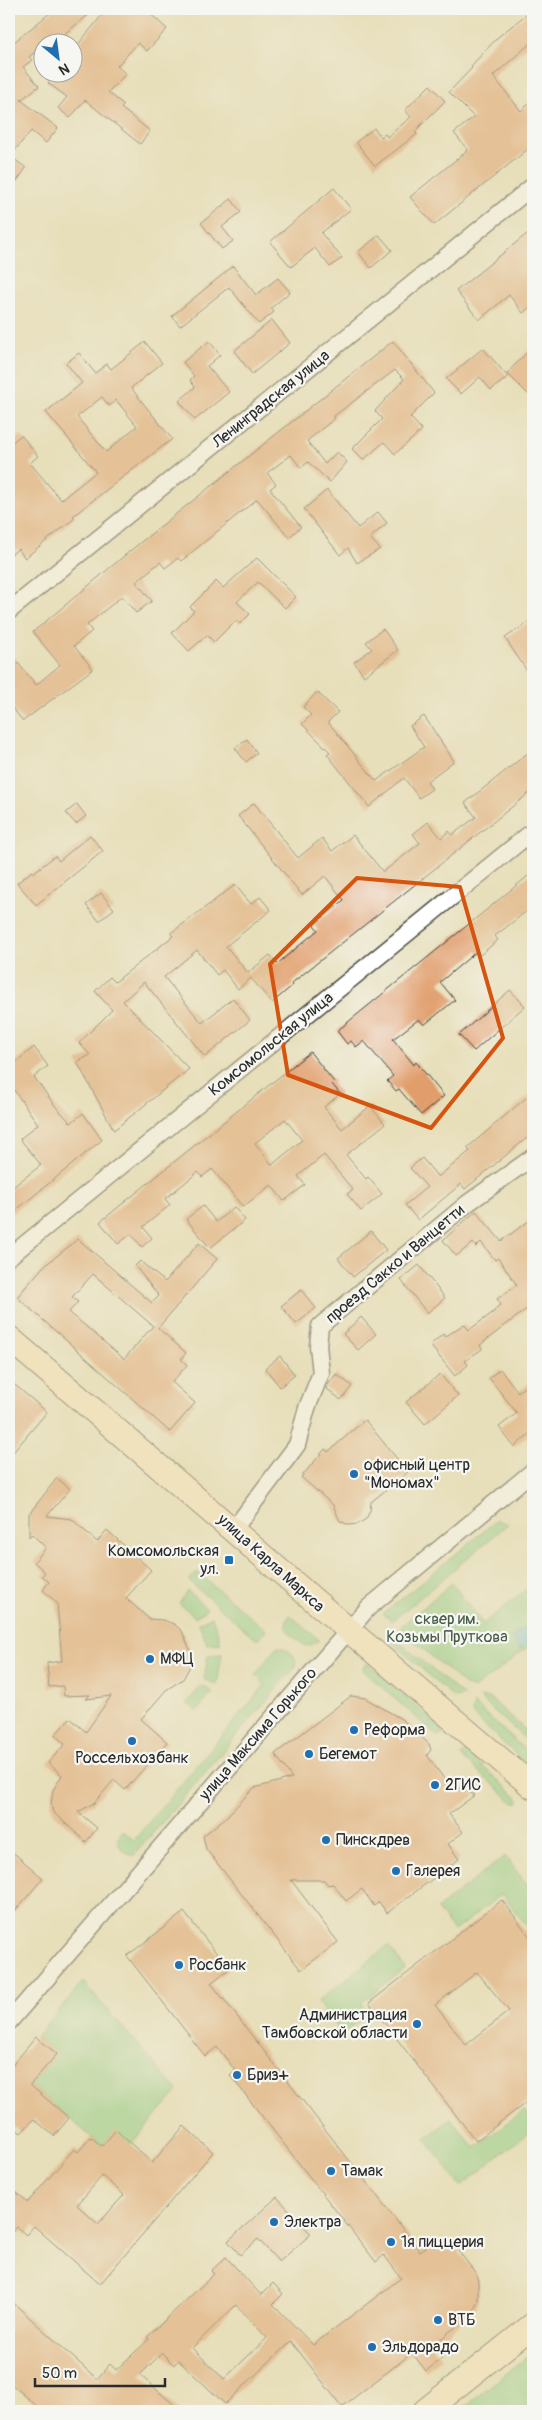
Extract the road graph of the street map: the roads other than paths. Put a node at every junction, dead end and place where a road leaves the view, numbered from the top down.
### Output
1 (533, 186) edge
2 (9, 611) edge
3 (533, 831) edge
4 (533, 1157) edge
5 (9, 1257) edge
6 (9, 1338) edge
7 (533, 1471) edge
8 (234, 1529) junction
9 (348, 1631) junction
10 (533, 1787) edge
11 (9, 2022) edge
12 (533, 2324) edge
13 (425, 2411) edge

1 - 2 street, Ленинградская улица
3 - 5 street, Комсомольская улица
4 - 8 street, проезд Сакко и Ванцетти
6 - 8 main road, улица Карла Маркса
7 - 9 street, улица Максима Горького
8 - 9 main road, улица Карла Маркса
9 - 10 main road, улица Карла Маркса
9 - 11 street, улица Максима Горького
12 - 13 main road

